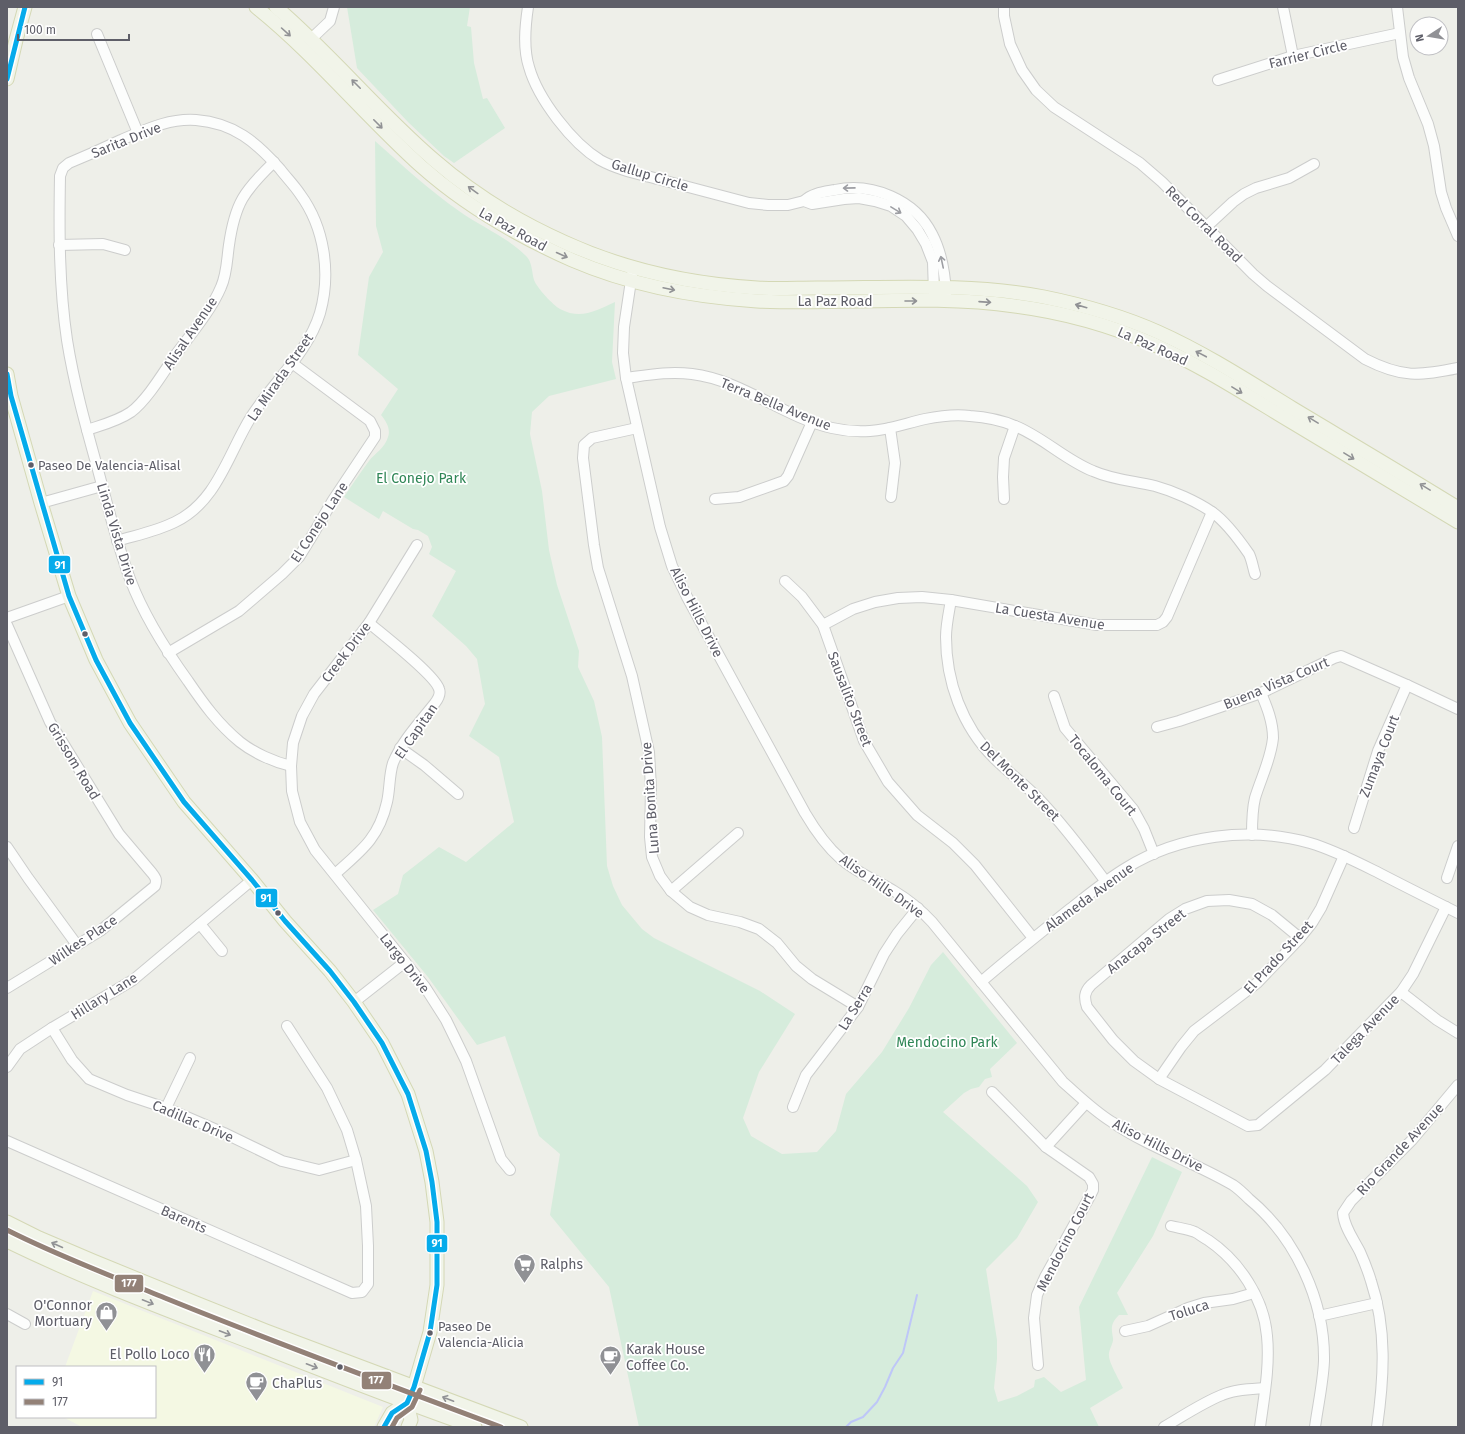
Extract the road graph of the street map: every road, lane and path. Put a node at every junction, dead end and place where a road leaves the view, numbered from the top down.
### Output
1 (25, 7) edge
2 (256, 7) edge
3 (276, 7) edge
4 (334, 7) edge
5 (528, 7) edge
6 (1004, 7) edge
7 (1282, 7) edge
8 (1396, 7) edge
9 (97, 34) dead end
10 (1400, 34) junction
11 (311, 39) junction
12 (1293, 56) junction
13 (7, 79) edge
14 (1218, 80) dead end
15 (138, 133) junction
16 (274, 162) junction
17 (1314, 164) dead end
18 (63, 168) joint
19 (1206, 227) junction
20 (1458, 236) edge
21 (59, 245) junction
22 (124, 250) dead end
23 (633, 268) junction
24 (631, 281) junction
25 (940, 287) junction
26 (940, 301) junction
27 (292, 363) junction
28 (1458, 368) edge
29 (7, 374) edge
30 (626, 378) junction
31 (812, 422) junction
32 (1015, 426) junction
33 (637, 428) junction
34 (890, 428) junction
35 (87, 430) junction
36 (102, 486) junction
37 (890, 497) dead end
38 (715, 499) dead end
39 (1004, 499) dead end
40 (41, 504) junction
41 (1458, 508) edge
42 (1212, 512) junction
43 (1458, 522) edge
44 (118, 541) junction
45 (417, 545) dead end
46 (1255, 574) dead end
47 (785, 581) dead end
48 (69, 596) junction
49 (951, 600) junction
50 (7, 618) edge
51 (369, 623) junction
52 (7, 625) edge
53 (823, 626) junction
54 (168, 653) junction
55 (1407, 685) junction
56 (1262, 693) junction
57 (1054, 696) dead end
58 (1458, 709) edge
59 (1157, 727) dead end
60 (400, 748) junction
61 (291, 766) junction
62 (458, 794) dead end
63 (1354, 828) dead end
64 (738, 832) dead end
65 (1252, 835) junction
66 (1458, 846) edge
67 (7, 847) edge
68 (1154, 854) junction
69 (1344, 856) junction
70 (334, 874) junction
71 (1447, 878) dead end
72 (252, 880) junction
73 (1106, 882) junction
74 (155, 886) joint
75 (671, 891) junction
76 (1446, 906) junction
77 (918, 908) junction
78 (1458, 913) edge
79 (200, 924) junction
80 (1033, 938) junction
81 (1300, 938) junction
82 (77, 945) junction
83 (222, 951) dead end
84 (405, 962) junction
85 (981, 982) junction
86 (7, 988) edge
87 (1401, 992) junction
88 (354, 1002) junction
89 (858, 1007) junction
90 (287, 1026) dead end
91 (52, 1028) junction
92 (1458, 1033) edge
93 (190, 1058) dead end
94 (7, 1067) edge
95 (1159, 1079) junction
96 (1458, 1085) edge
97 (992, 1092) dead end
98 (1086, 1103) junction
99 (793, 1107) dead end
100 (166, 1108) junction
101 (7, 1141) edge
102 (1046, 1147) junction
103 (356, 1160) junction
104 (510, 1170) dead end
105 (7, 1222) edge
106 (1171, 1226) dead end
107 (7, 1241) edge
108 (1254, 1292) junction
109 (196, 1303) junction
110 (1376, 1303) junction
111 (7, 1314) edge
112 (1319, 1316) junction
113 (189, 1319) junction
114 (25, 1324) dead end
115 (1125, 1331) dead end
116 (1038, 1365) dead end
117 (414, 1387) junction
118 (1265, 1388) junction
119 (407, 1403) junction
120 (384, 1427) edge
121 (408, 1427) edge
122 (475, 1427) edge
123 (521, 1427) edge
124 (1164, 1427) edge
125 (1260, 1427) edge
126 (1315, 1427) edge
127 (1377, 1427) edge

1 - 13 main road
2 -> 24 main road, La Paz Road
3 - 11 main road, La Paz Road
4 - 11 street
5 - 25 street, Gallup Circle
6 - 19 street, Red Corral Road
7 - 12 street
8 - 10 street
9 - 15 street
10 - 12 street, Farrier Circle
10 - 20 street
23 -> 11 main road, La Paz Road
12 - 14 street, Farrier Circle
15 - 16 street, Sarita Drive
15 - 18 street, Sarita Drive
16 - 27 street, La Mirada Street
16 - 35 street, Alisal Avenue
17 - 19 street
18 - 21 street, Linda Vista Drive
19 - 28 street, Red Corral Road
21 - 22 street
21 - 35 street, Linda Vista Drive
23 - 24 street, Aliso Hills Drive
23 - 25 main road, La Paz Road
24 -> 26 main road, La Paz Road
24 - 30 street, Aliso Hills Drive
25 - 26 street, Gallup Circle
41 -> 25 main road, La Paz Road
26 -> 43 main road, La Paz Road
27 - 44 street, La Mirada Street
27 - 54 street, El Conejo Lane
29 - 40 main road
30 - 31 street, Terra Bella Avenue
30 - 33 street, Aliso Hills Drive
31 - 34 street, Terra Bella Avenue
31 - 38 street
32 - 34 street, Terra Bella Avenue
32 - 39 street
32 - 42 street, Terra Bella Avenue
33 - 75 street, Luna Bonita Drive
33 - 77 street, Aliso Hills Drive
34 - 37 street
35 - 36 street, Linda Vista Drive
36 - 40 street
36 - 44 street, Linda Vista Drive
40 - 48 main road
42 - 46 street, Terra Bella Avenue
42 - 49 street, La Cuesta Avenue
44 - 54 street, Linda Vista Drive
45 - 51 street, Creek Drive
47 - 53 street, Sausalito Street
48 - 50 street
48 - 72 main road
49 - 53 street, La Cuesta Avenue
49 - 73 street, Del Monte Street
51 - 60 street, El Capitan
51 - 61 street, Creek Drive
52 - 74 street, Grissom Road
53 - 80 street, Sausalito Street
54 - 61 street, Linda Vista Drive
55 - 56 street, Buena Vista Court
55 - 58 street, Buena Vista Court
55 - 63 street, Zumaya Court
56 - 59 street, Buena Vista Court
56 - 65 street
57 - 68 street, Tocaloma Court
60 - 62 street
60 - 70 street, El Capitan
61 - 70 street, Largo Drive
64 - 75 street
65 - 68 street, Alameda Avenue
65 - 69 street, Alameda Avenue
66 - 71 street
67 - 82 street
68 - 73 street, Alameda Avenue
69 - 76 street, Alameda Avenue
69 - 81 street, El Prado Street
70 - 84 street, Largo Drive
72 - 79 street, Hillary Lane
72 - 88 main road
73 - 80 street, Alameda Avenue
74 - 82 street, Wilkes Place
75 - 89 street, Luna Bonita Drive
76 - 78 street, Alameda Avenue
76 - 87 street, Talega Avenue
77 - 85 street, Aliso Hills Drive
77 - 89 street, La Serra
79 - 83 street
79 - 91 street, Hillary Lane
80 - 85 street, Alameda Avenue
81 - 95 street, El Prado Street
81 - 95 street, Anacapa Street
82 - 86 street, Wilkes Place
84 - 88 street
84 - 104 street, Largo Drive
85 - 98 street, Aliso Hills Drive
87 - 92 street
87 - 95 street, Talega Avenue
88 - 117 main road
89 - 99 street, La Serra
90 - 103 street
91 - 94 street, Hillary Lane
91 - 100 street, Cadillac Drive
93 - 100 street
96 - 110 street, Rio Grande Avenue
97 - 102 street, Mendocino Court
98 - 102 street
98 - 112 street, Aliso Hills Drive
100 - 103 street, Cadillac Drive
101 - 103 street, Barents
102 - 116 street, Mendocino Court
109 -> 105 main road
106 - 108 street
107 -> 113 main road
108 - 115 street, Toluca
108 - 118 street
109 - 113 main road
109 - 117 main road
110 - 112 street
110 - 127 street
111 - 114 street
112 - 126 street, Aliso Hills Drive
113 -> 119 main road
117 - 119 main road
123 -> 117 main road
118 - 124 street
118 - 125 street
119 - 120 main road
119 - 121 main road
119 - 122 main road

